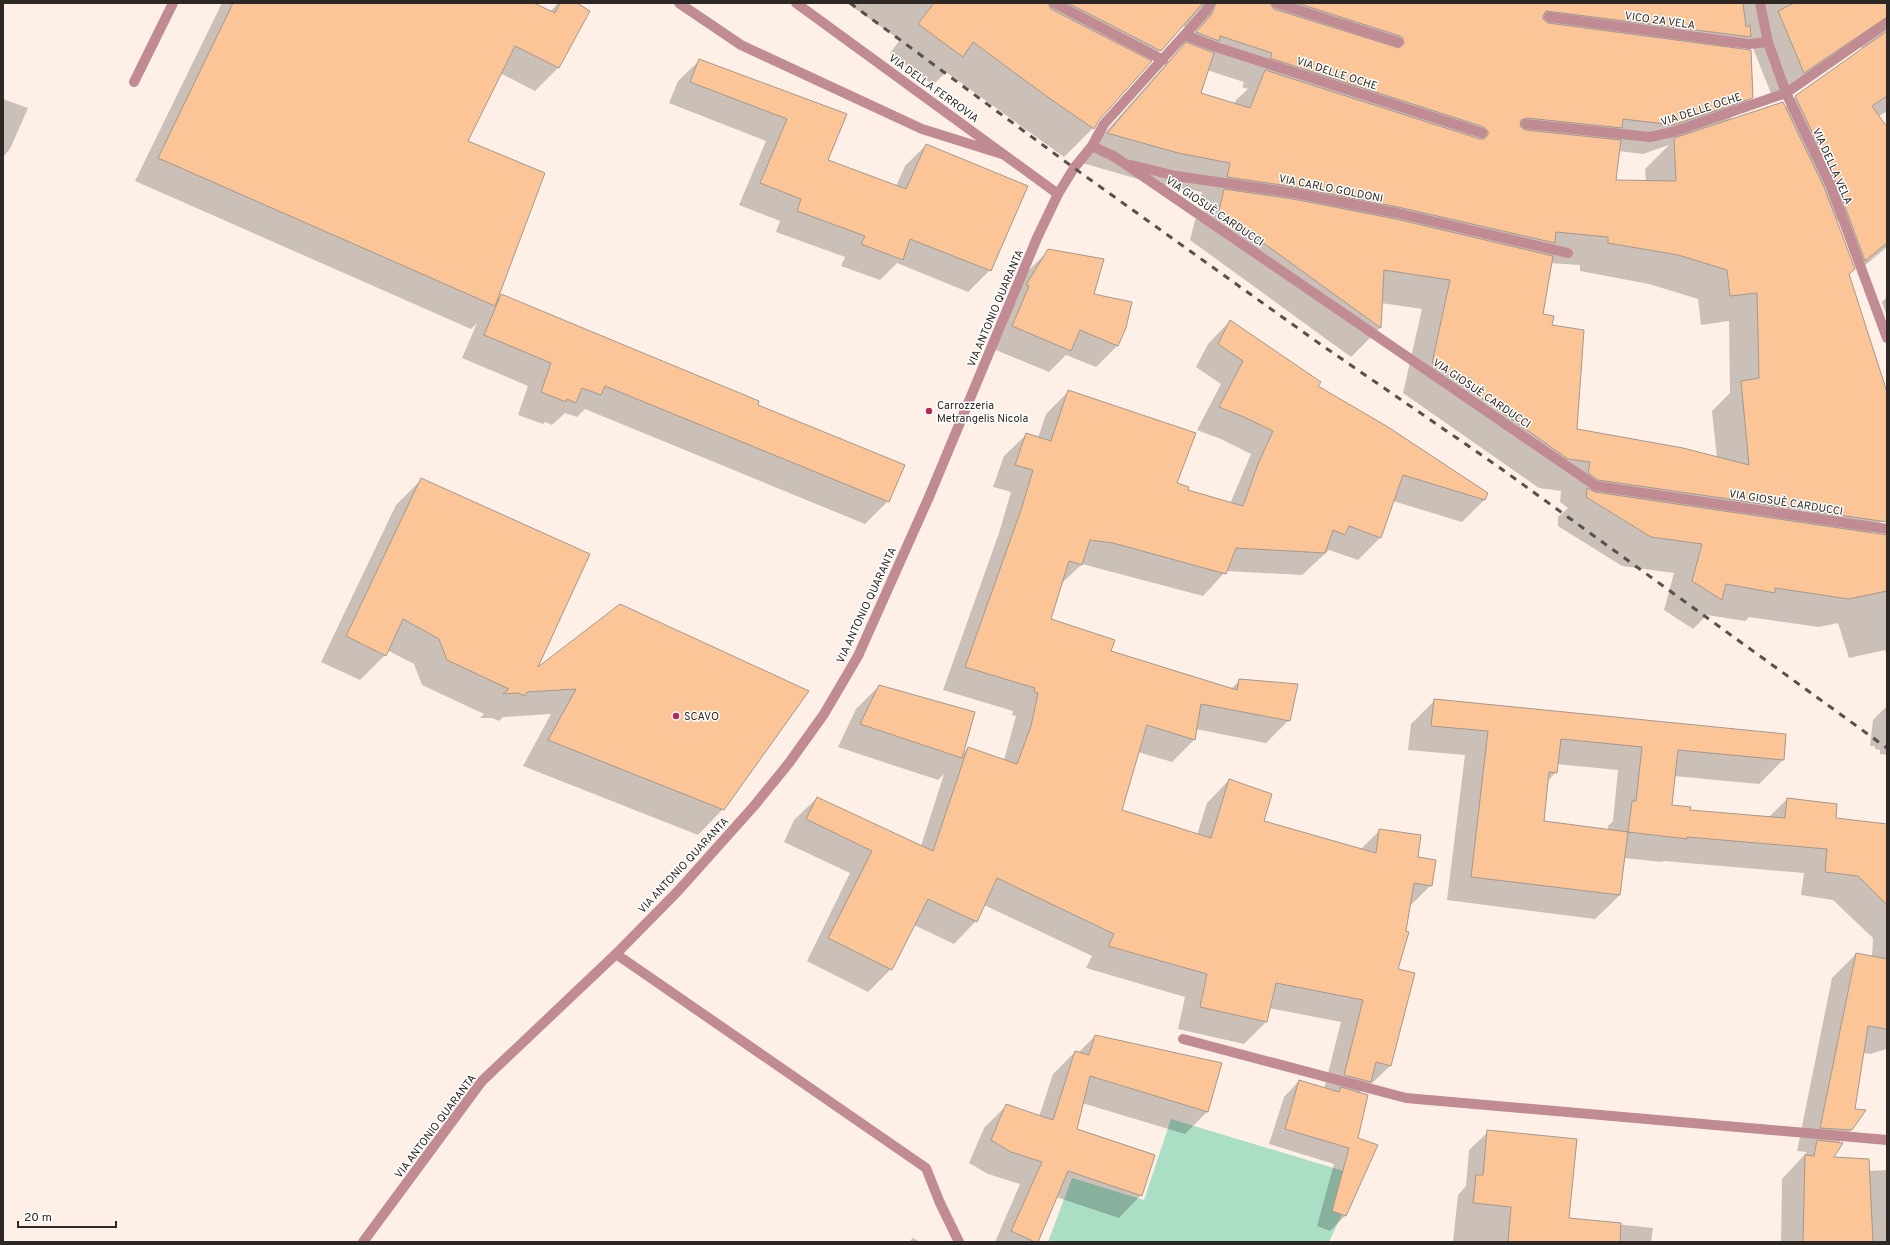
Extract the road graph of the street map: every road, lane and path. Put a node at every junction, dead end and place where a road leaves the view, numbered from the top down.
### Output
1 (173, 3) edge
2 (679, 3) edge
3 (796, 3) edge
4 (1054, 3) edge
5 (1210, 3) edge
6 (1276, 3) edge
7 (1760, 3) edge
8 (1549, 17) dead end
9 (1887, 23) edge
10 (1184, 35) junction
11 (1398, 42) dead end
12 (1768, 42) junction
13 (1163, 60) junction
14 (134, 82) dead end
15 (1786, 93) junction
16 (1526, 124) dead end
17 (1482, 133) dead end
18 (1092, 146) junction
19 (1112, 155) junction
20 (1006, 156) junction
21 (1058, 194) junction
22 (1568, 253) dead end
23 (1887, 338) edge
24 (1887, 529) edge
25 (616, 954) junction
26 (1183, 1039) dead end
27 (1887, 1140) edge
28 (363, 1242) edge
29 (959, 1242) edge

1 - 14 street
2 - 20 street
3 - 20 street, VIA DELLA FERROVIA
4 - 13 street
5 - 10 street, VIA ANTONIO QUARANTA
6 - 11 street
7 - 12 street, VIA DELLA VELA
8 - 12 street, VICO 2A VELA
9 - 15 street, VIA DELLE OCHE
10 - 13 street, VIA ANTONIO QUARANTA
10 - 17 street, VIA DELLE OCHE
12 - 15 street, VIA DELLA VELA
13 - 18 street, VIA ANTONIO QUARANTA
15 - 16 street, VIA DELLE OCHE
15 - 23 street, VIA DELLA VELA
18 - 19 street, VIA CARLO GOLDONI
18 - 21 street, VIA ANTONIO QUARANTA
19 - 22 street, VIA CARLO GOLDONI
19 - 24 street, VIA GIOSUÈ CARDUCCI
20 - 21 street, VIA DELLA FERROVIA
21 - 25 street, VIA ANTONIO QUARANTA
25 - 28 street, VIA ANTONIO QUARANTA
25 - 29 street
26 - 27 street

